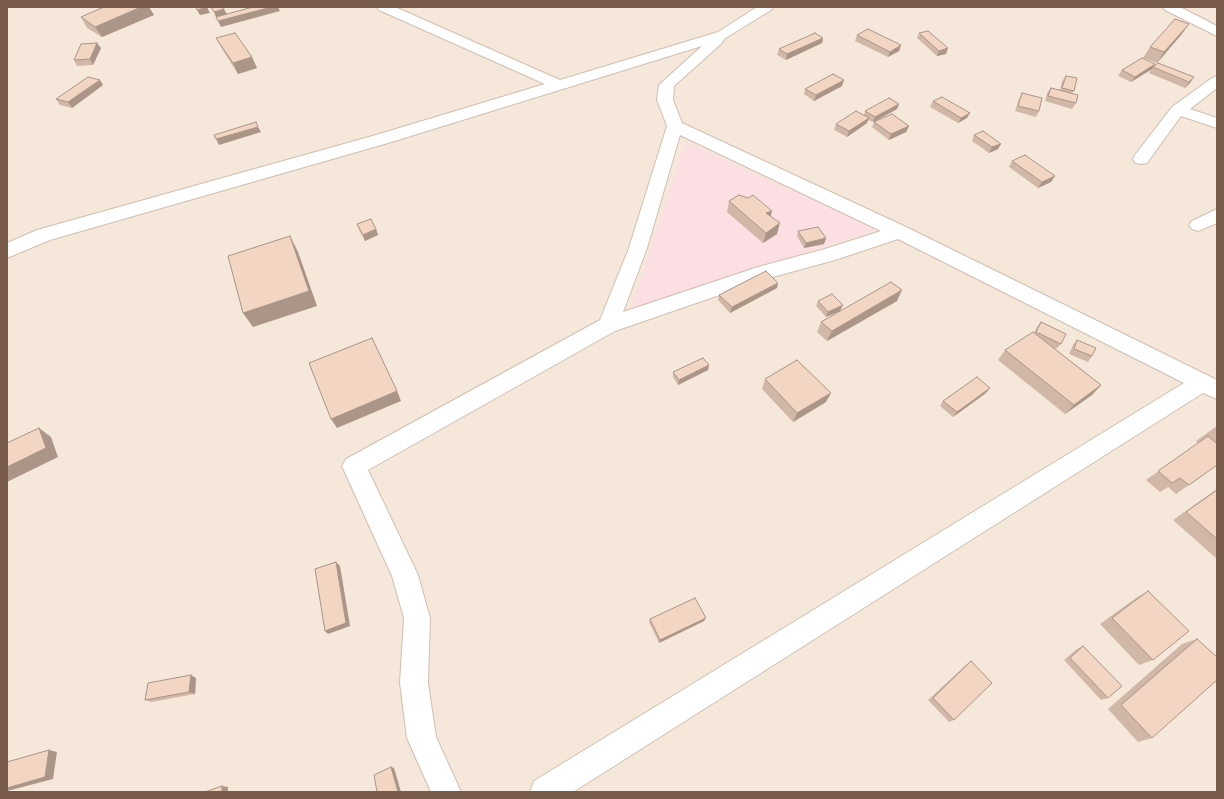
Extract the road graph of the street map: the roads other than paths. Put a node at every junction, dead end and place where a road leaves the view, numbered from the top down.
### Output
1 (384, 7) edge
2 (766, 7) edge
3 (1170, 7) edge
4 (1217, 32) edge
5 (722, 35) junction
6 (1217, 81) edge
7 (559, 85) junction
8 (1178, 110) junction
9 (1217, 122) edge
10 (675, 126) junction
11 (1141, 159) dead end
12 (1217, 215) edge
13 (1198, 225) dead end
14 (899, 232) junction
15 (7, 251) edge
16 (608, 325) junction
17 (1210, 386) edge
18 (446, 792) edge
19 (545, 792) edge

1 - 7 street
2 - 5 street
3 - 4 street
5 - 7 street
5 - 10 street
6 - 8 street
7 - 15 street
8 - 9 street
8 - 11 street
10 - 14 street
10 - 16 street
12 - 13 street
14 - 16 street
14 - 17 street
16 - 18 street
17 - 19 street

